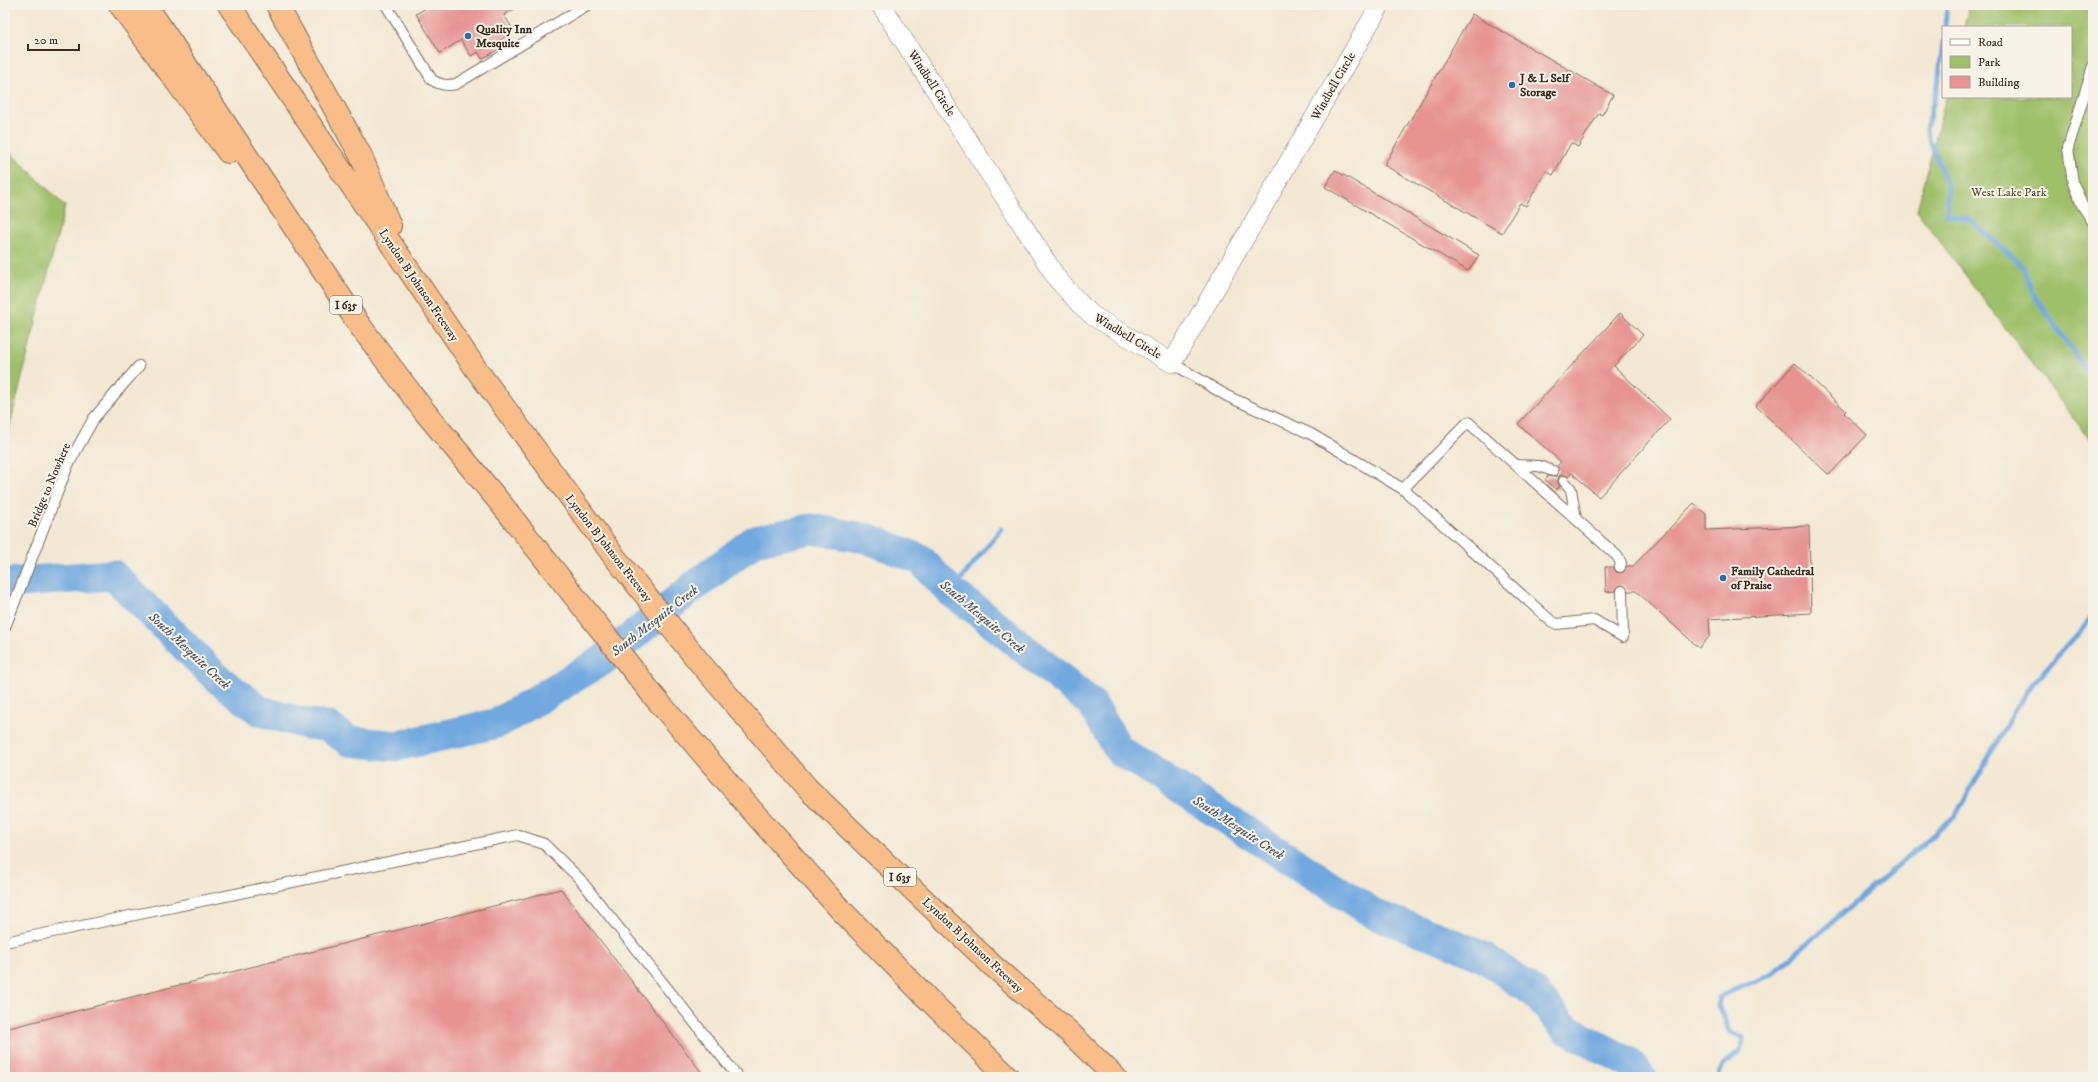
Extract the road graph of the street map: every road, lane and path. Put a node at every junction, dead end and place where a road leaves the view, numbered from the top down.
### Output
1 (120, 5) edge
2 (146, 5) edge
3 (229, 5) edge
4 (277, 5) edge
5 (386, 5) edge
6 (587, 5) edge
7 (881, 5) edge
8 (1380, 5) edge
9 (2093, 66) edge
10 (2093, 222) edge
11 (408, 268) junction
12 (360, 326) junction
13 (1172, 363) junction
14 (139, 366) dead end
15 (1516, 465) junction
16 (1553, 471) dead end
17 (1564, 481) dead end
18 (1404, 489) junction
19 (1576, 519) junction
20 (1620, 567) dead end
21 (1622, 591) dead end
22 (5, 627) edge
23 (5, 942) edge
24 (1112, 1073) edge
25 (738, 1077) edge
26 (1008, 1077) edge

1 - 12 highway
2 - 12 highway, I 635
3 - 11 highway, Lyndon B Johnson Freeway / I 635
4 - 11 highway
5 - 6 lane
7 - 13 street, Windbell Circle
8 - 13 street, Windbell Circle
9 - 10 lane
11 - 24 highway, Lyndon B Johnson Freeway / I 635
12 - 26 highway, I 635
13 - 18 lane
14 - 22 lane, Bridge to Nowhere
15 - 16 lane
15 - 18 lane
15 - 19 lane
17 - 19 lane
18 - 21 lane
19 - 20 lane
23 - 25 lane

